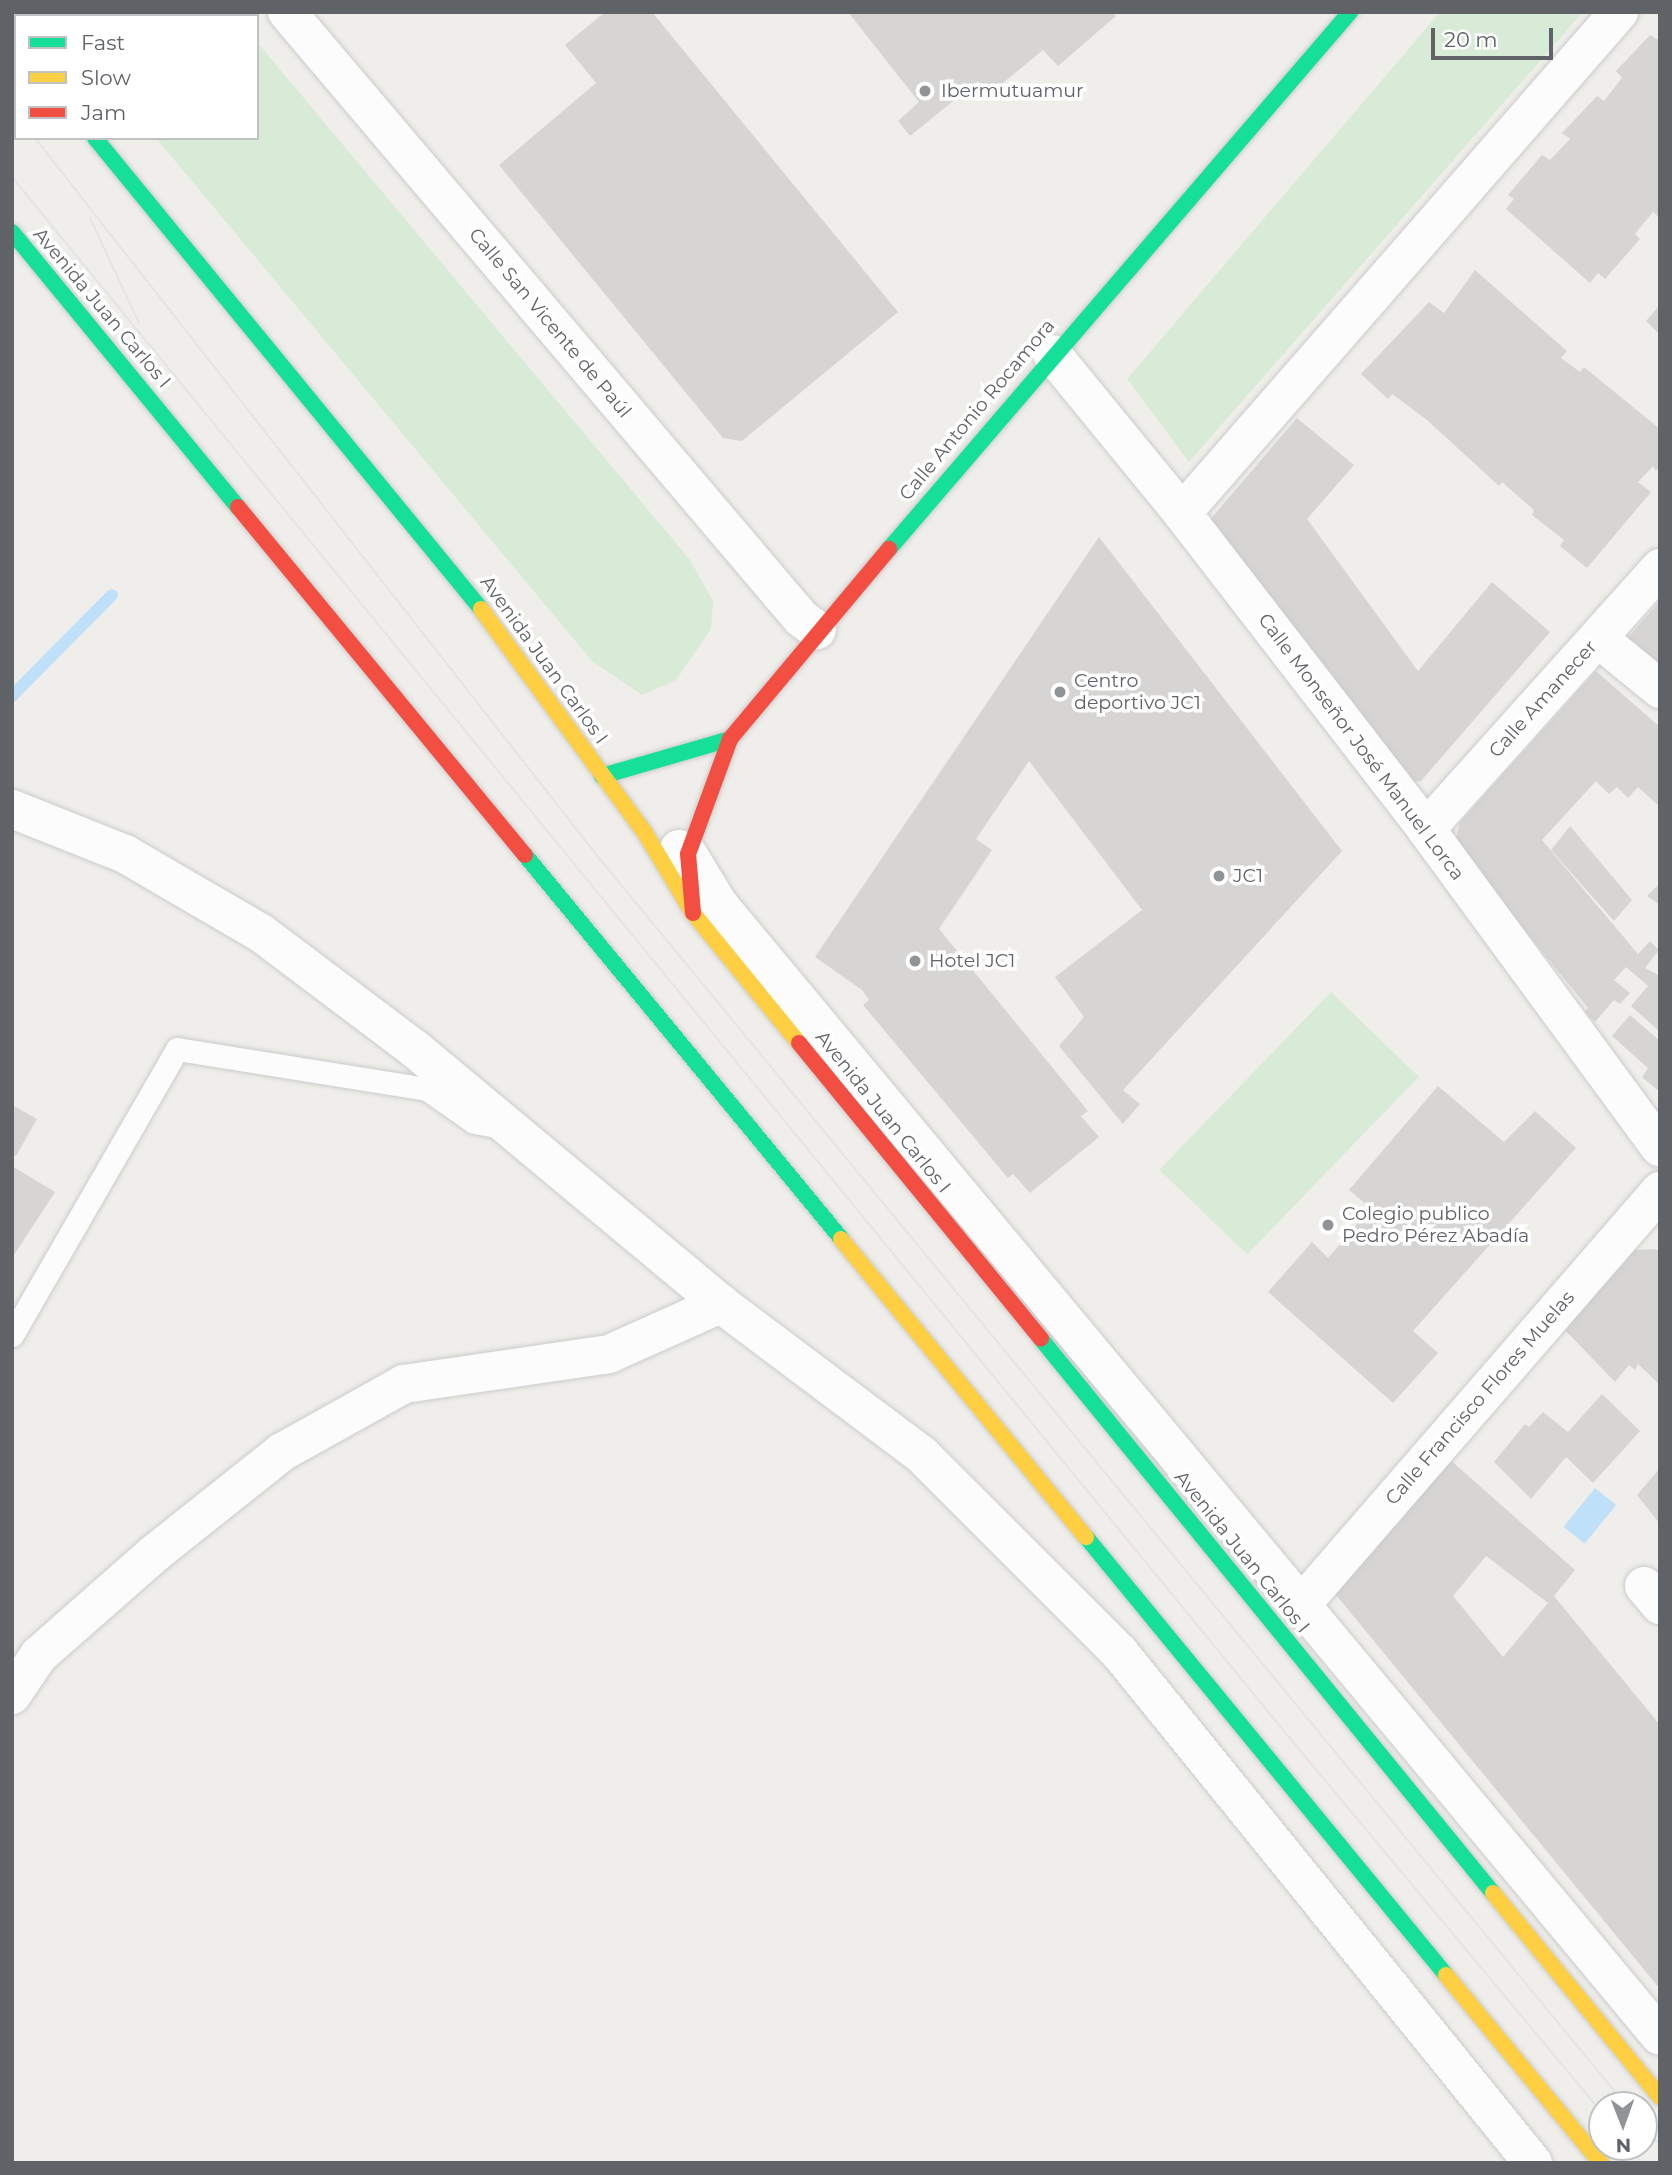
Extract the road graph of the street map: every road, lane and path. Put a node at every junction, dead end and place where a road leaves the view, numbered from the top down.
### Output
1 (287, 12) edge
2 (1350, 12) edge
3 (1619, 12) edge
4 (97, 140) edge
5 (12, 232) edge
6 (1052, 354) junction
7 (1182, 513) junction
8 (1660, 568) edge
9 (817, 630) junction
10 (1599, 639) junction
11 (1660, 689) edge
12 (730, 739) junction
13 (602, 775) junction
14 (12, 809) edge
15 (1426, 830) junction
16 (645, 833) junction
17 (688, 854) junction
18 (693, 913) junction
19 (507, 1129) junction
20 (1660, 1147) edge
21 (1660, 1191) edge
22 (721, 1304) junction
23 (12, 1335) edge
24 (1301, 1605) junction
25 (12, 1695) edge
26 (1660, 2036) edge
27 (1660, 2097) edge
28 (1534, 2163) edge
29 (1601, 2163) edge

1 - 9 street, Calle San Vicente de Paúl
2 - 6 main road, Calle Antonio Rocamora
3 - 7 street
4 - 13 main road, Avenida Juan Carlos I
5 - 29 main road, Avenida Juan Carlos I
6 - 7 street, Calle Monseñor José Manuel Lorca
6 - 9 main road, Calle Antonio Rocamora
7 - 15 street, Calle Monseñor José Manuel Lorca
8 - 10 street, Calle Amanecer
9 - 12 main road, Calle Antonio Rocamora
10 - 11 street
10 - 15 street, Calle Amanecer
12 - 13 main road
12 - 17 main road, Calle Antonio Rocamora
13 - 16 main road, Avenida Juan Carlos I
14 - 19 street
15 - 20 street, Calle Monseñor José Manuel Lorca
16 - 17 street
16 - 18 main road, Avenida Juan Carlos I
17 - 18 main road
17 - 24 street
18 - 27 main road, Avenida Juan Carlos I
19 - 22 street
19 - 23 lane
21 - 24 street, Calle Francisco Flores Muelas
22 - 25 street
22 - 28 street
24 - 26 street

